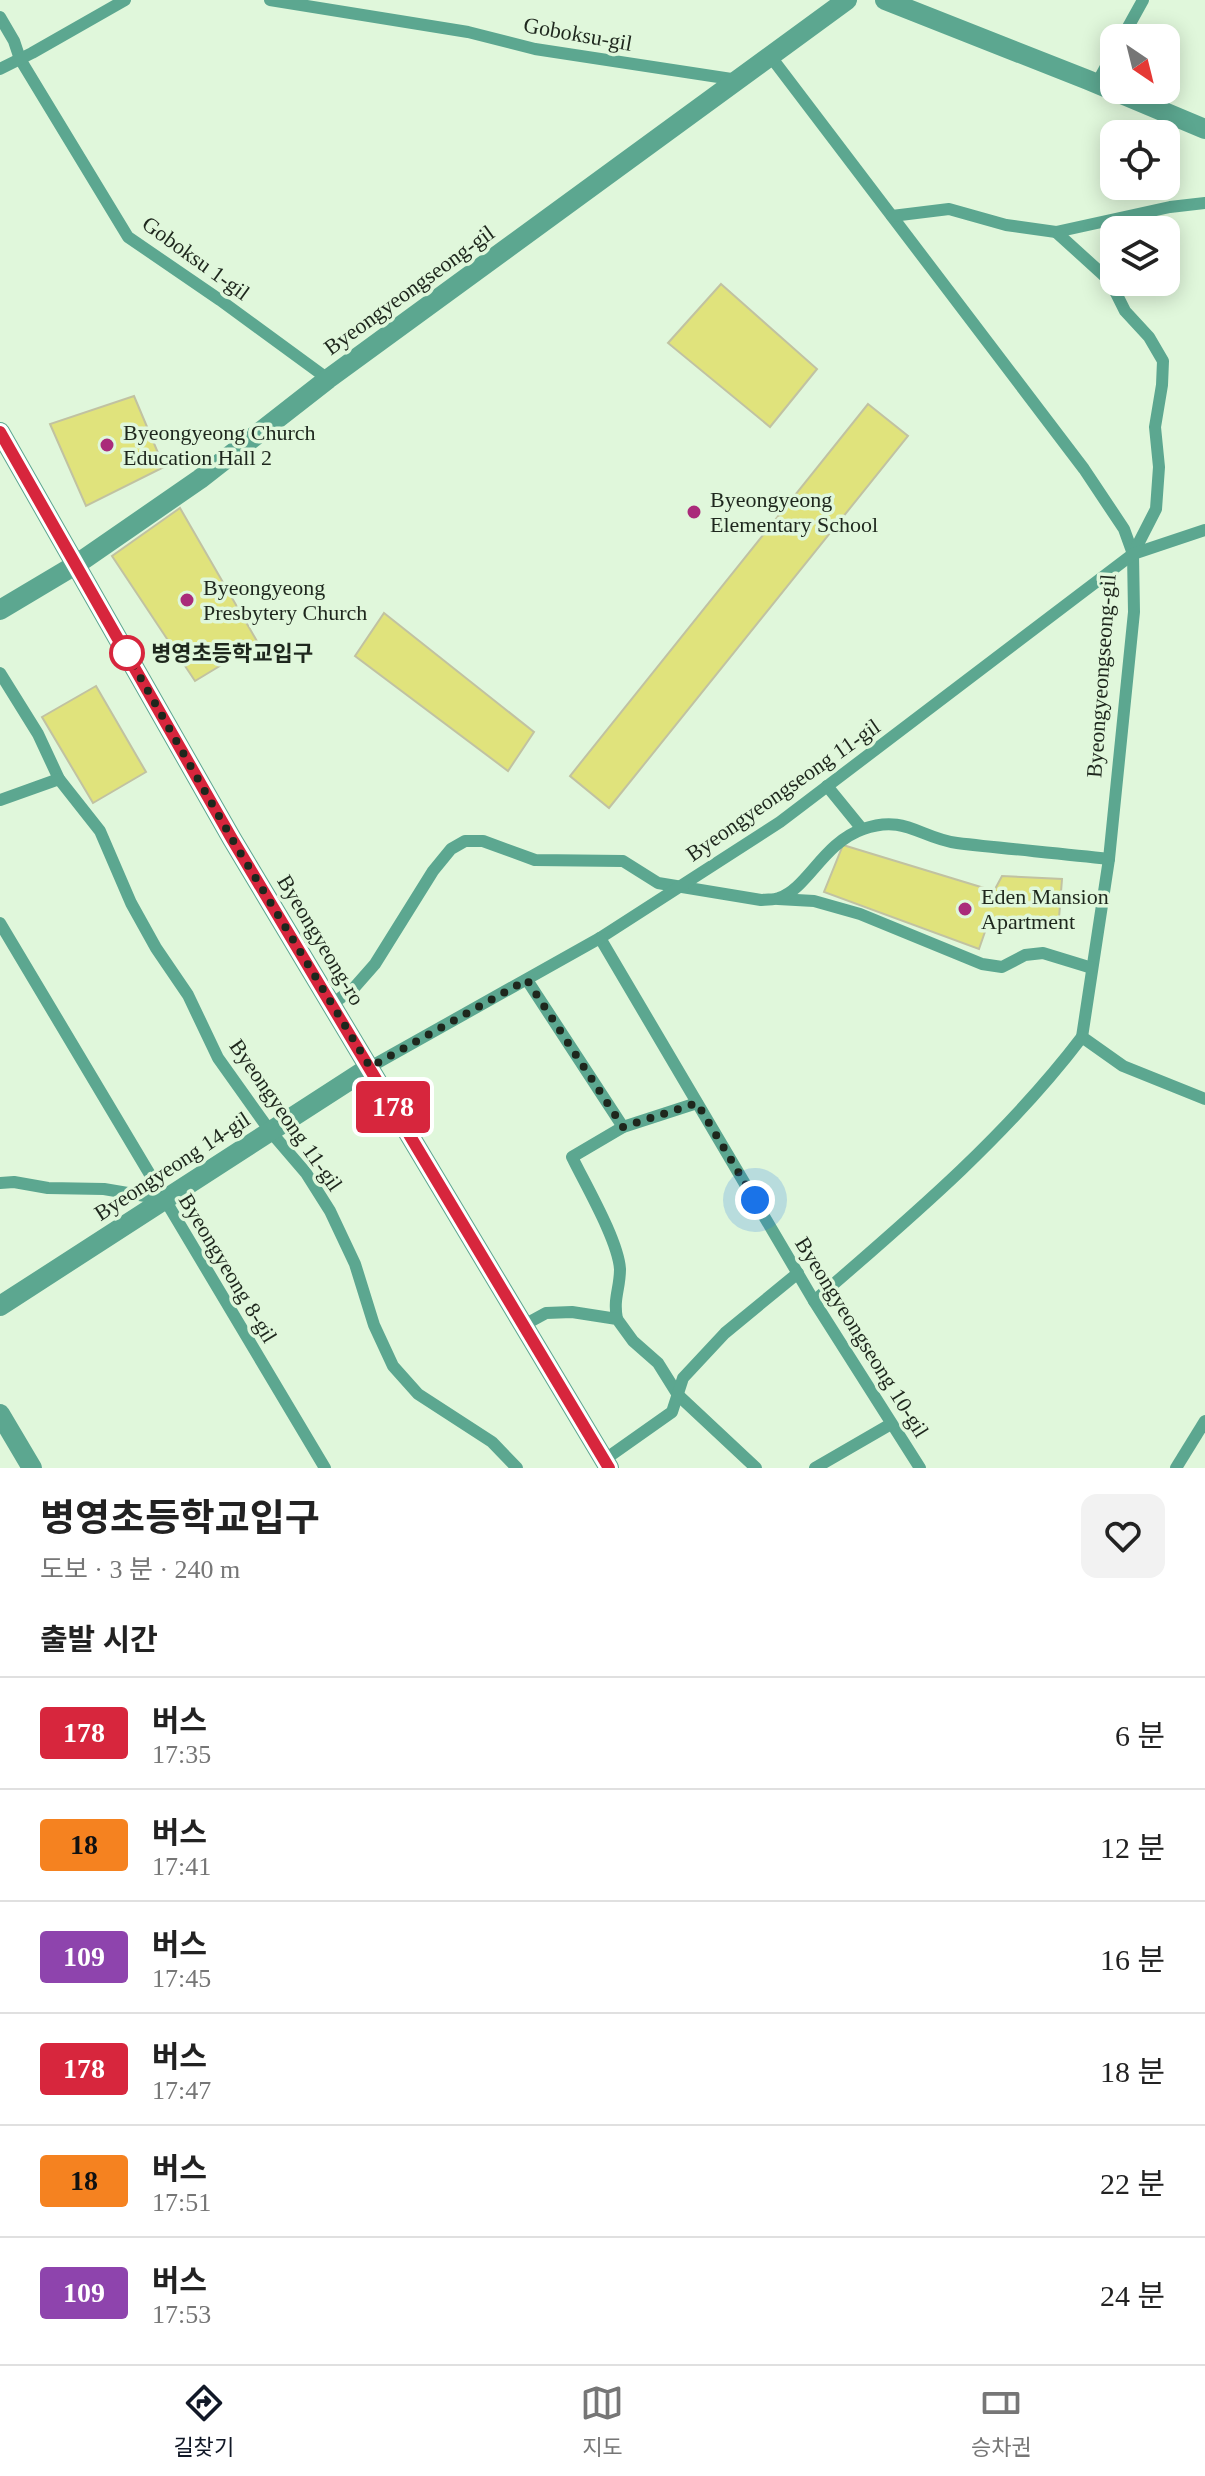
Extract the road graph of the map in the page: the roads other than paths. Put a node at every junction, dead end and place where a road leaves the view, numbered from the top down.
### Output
1 (125, 0) edge
2 (270, 0) edge
3 (847, 0) edge
4 (885, 0) edge
5 (1143, 0) edge
6 (0, 17) edge
7 (1130, 24) edge
8 (771, 57) junction
9 (20, 59) junction
10 (0, 69) edge
11 (1100, 78) edge
12 (738, 80) junction
13 (1097, 83) junction
14 (1205, 129) edge
15 (1205, 203) edge
16 (892, 216) junction
17 (1056, 232) junction
18 (328, 379) junction
19 (0, 432) edge
20 (1205, 530) edge
21 (1133, 554) junction
22 (77, 564) junction
23 (0, 610) edge
24 (0, 673) edge
25 (59, 779) junction
26 (827, 786) junction
27 (0, 800) edge
28 (862, 829) junction
29 (1109, 859) junction
30 (677, 888) junction
31 (778, 899) junction
32 (0, 923) edge
33 (600, 938) junction
34 (1092, 968) junction
35 (527, 980) junction
36 (332, 1004) junction
37 (1082, 1037) junction
38 (370, 1067) junction
39 (1205, 1099) edge
40 (697, 1103) junction
41 (623, 1127) junction
42 (270, 1131) junction
43 (0, 1183) edge
44 (163, 1199) junction
45 (798, 1273) junction
46 (814, 1301) junction
47 (0, 1306) edge
48 (617, 1319) junction
49 (524, 1325) junction
50 (678, 1395) junction
51 (0, 1414) edge
52 (891, 1424) junction
53 (1204, 1428) edge
54 (607, 1464) edge
55 (32, 1468) edge
56 (325, 1468) edge
57 (517, 1468) edge
58 (756, 1468) edge
59 (815, 1468) edge
60 (920, 1468) edge
61 (1176, 1468) edge

1 - 9 lane
2 - 12 lane, Goboksu-gil
3 - 8 street, Byeongyeongseong-gil
4 - 13 street
5 - 7 lane
6 - 9 lane, Goboksu 1-gil
8 - 12 street, Byeongyeongseong-gil
8 - 16 lane, Byeongyeongseong-gil
9 - 10 lane
9 - 18 lane, Goboksu 1-gil
11 - 13 lane
12 - 18 street, Byeongyeongseong-gil
13 - 14 street
15 - 17 lane
16 - 17 lane
16 - 21 lane, Byeongyeongseong-gil
17 - 21 lane
18 - 22 street, Byeongyeongseong-gil
19 - 22 street, Byeongyeong-ro
20 - 21 lane, Byeongyeongseong 11-gil
21 - 26 lane, Byeongyeongseong 11-gil
21 - 29 lane, Byeongyeongseong-gil
22 - 23 street, Byeongyeongseong-gil
22 - 36 street, Byeongyeong-ro
24 - 25 lane, Byeongyeong 11-gil
25 - 27 lane
25 - 42 lane, Byeongyeong 11-gil
26 - 28 lane
26 - 30 lane, Byeongyeongseong 11-gil
28 - 29 lane
28 - 31 lane
29 - 34 lane, Byeongyeongseong-gil
30 - 31 lane
30 - 33 lane, Byeongyeongseong 11-gil
30 - 36 lane
31 - 34 lane
32 - 44 lane, Byeongyeong 8-gil
33 - 35 lane, Byeongyeongseong 11-gil
33 - 40 lane, Byeongyeongseong 10-gil
34 - 37 lane, Byeongyeongseong-gil
35 - 38 lane, Byeongyeongseong 11-gil
35 - 41 lane
36 - 38 street, Byeongyeong-ro
37 - 39 lane
37 - 46 lane
38 - 42 street, Byeongyeong 14-gil
38 - 49 street, Byeongyeong-ro
40 - 41 lane
40 - 45 lane, Byeongyeongseong 10-gil
41 - 48 lane
42 - 44 street, Byeongyeong 14-gil
42 - 57 lane, Byeongyeong 11-gil
43 - 44 lane
44 - 47 street, Byeongyeong 14-gil
44 - 56 lane, Byeongyeong 8-gil
45 - 46 lane, Byeongyeongseong 10-gil
45 - 50 lane
46 - 52 lane, Byeongyeongseong 10-gil
48 - 49 lane
48 - 50 lane
49 - 54 street, Byeongyeong-ro
50 - 54 lane
50 - 58 lane
51 - 55 street
52 - 59 lane
52 - 60 lane, Byeongyeongseong 10-gil
53 - 61 lane

